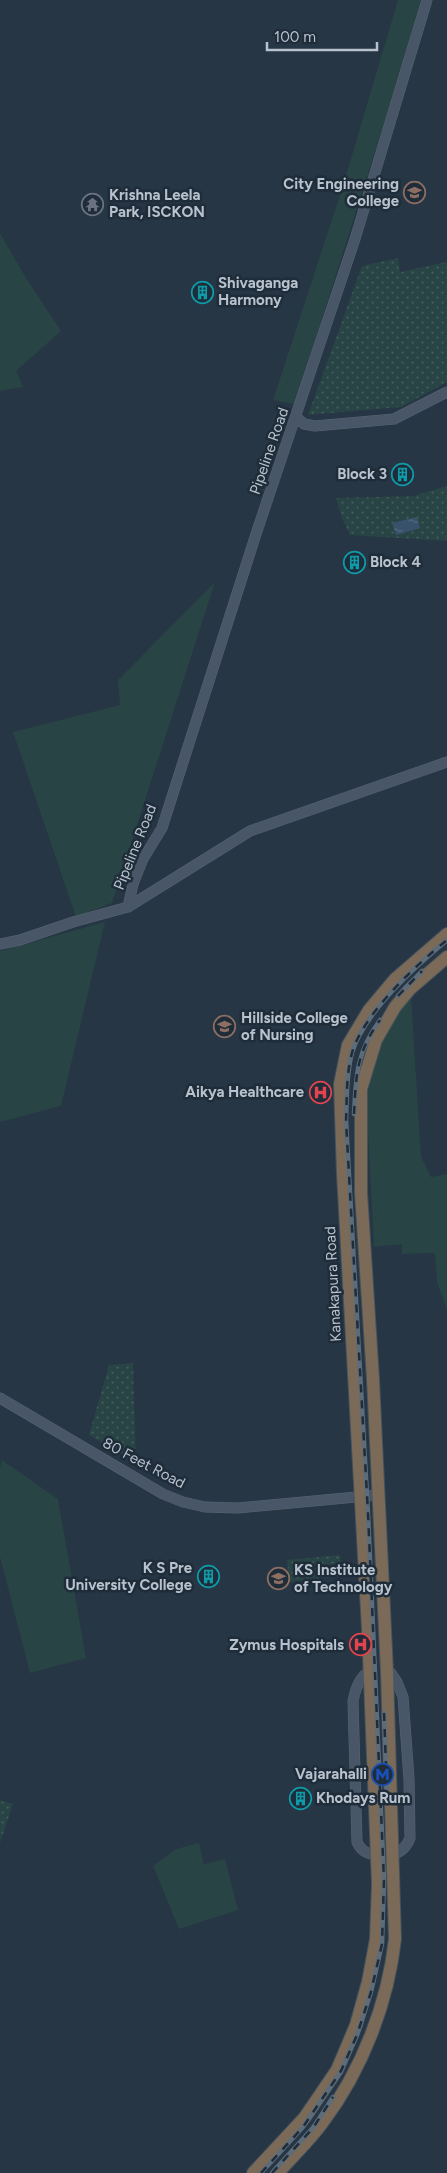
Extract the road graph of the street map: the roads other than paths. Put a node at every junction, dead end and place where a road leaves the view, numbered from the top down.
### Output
1 (427, 0) edge
2 (447, 392) edge
3 (296, 417) junction
4 (447, 762) edge
5 (128, 907) junction
6 (447, 934) edge
7 (0, 944) edge
8 (447, 957) edge
9 (3, 1397) edge
10 (377, 1492) junction
11 (361, 1493) junction
12 (369, 1672) junction
13 (387, 1672) junction
14 (393, 1857) junction
15 (377, 1858) junction
16 (254, 2173) edge
17 (278, 2173) edge

1 - 3 street, Pipeline Road
2 - 3 street
3 - 5 street, Pipeline Road
4 - 5 street
5 - 7 street
6 - 11 highway, Kanakapura Road
8 - 10 highway
9 - 11 street, 80 Feet Road
10 - 11 street, 80 Feet Road
10 - 13 highway
11 - 12 highway, Kanakapura Road
12 - 15 highway, Kanakapura Road
12 - 15 street
13 - 14 highway
13 - 14 street
14 - 15 highway
14 - 17 highway
15 - 16 highway, Kanakapura Road

